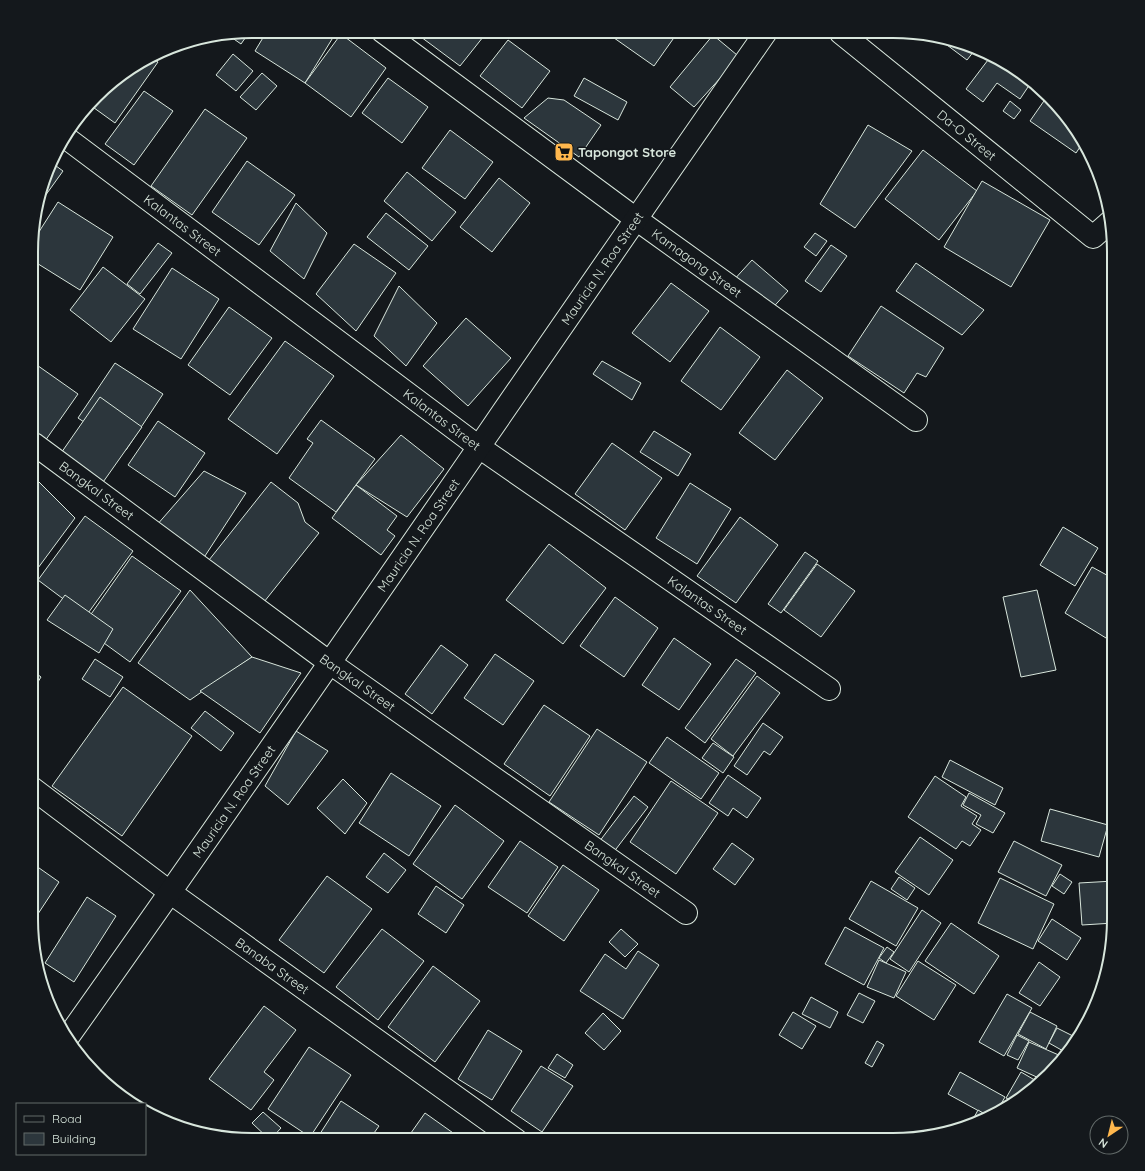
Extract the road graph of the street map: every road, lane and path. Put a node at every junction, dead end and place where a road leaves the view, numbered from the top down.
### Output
1 (391, 38) edge
2 (762, 38) edge
3 (847, 38) edge
4 (69, 141) edge
5 (636, 219) junction
6 (1105, 226) edge
7 (916, 420) dead end
8 (38, 447) edge
9 (479, 447) junction
10 (330, 663) junction
11 (829, 689) dead end
12 (38, 793) edge
13 (171, 893) junction
14 (686, 913) dead end
15 (71, 1033) edge
16 (506, 1133) edge

1 - 5 street, Kamagong Street
2 - 5 street, Mauricia N. Roa Street
3 - 6 street, Da-O Street
4 - 9 street, Kalantas Street
5 - 7 street, Kamagong Street
5 - 9 street, Mauricia N. Roa Street
8 - 10 street, Bangkal Street
9 - 10 street, Mauricia N. Roa Street
9 - 11 street, Kalantas Street
10 - 13 street, Mauricia N. Roa Street
10 - 14 street, Bangkal Street
12 - 13 street, Banaba Street
13 - 15 street, Mauricia N. Roa Street
13 - 16 street, Banaba Street

